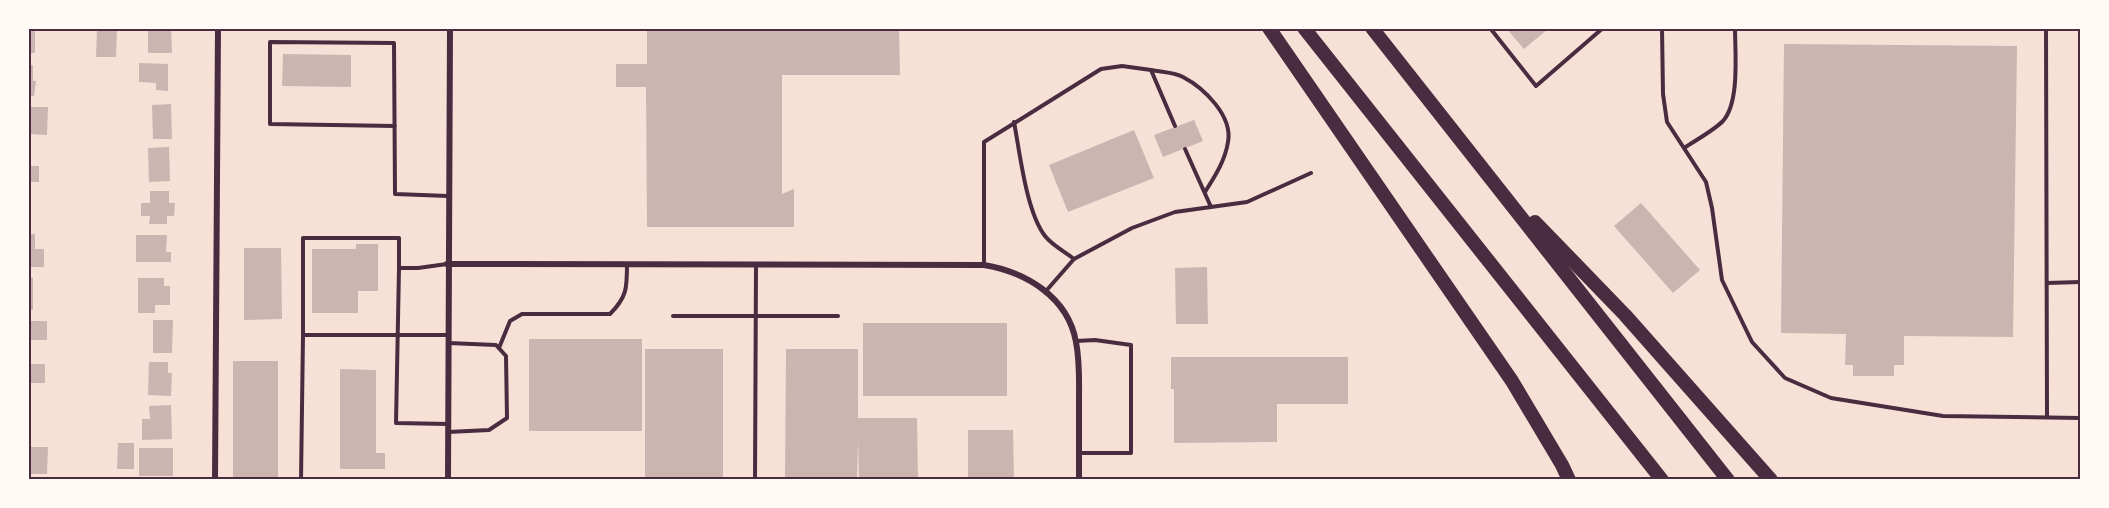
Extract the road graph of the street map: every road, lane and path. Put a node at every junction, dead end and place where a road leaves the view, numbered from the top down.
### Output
1 (218, 28) edge
2 (450, 28) edge
3 (1269, 28) edge
4 (1304, 28) edge
5 (1372, 28) edge
6 (1490, 28) edge
7 (1603, 28) edge
8 (1662, 28) edge
9 (1735, 28) edge
10 (2046, 28) edge
11 (1151, 70) junction
12 (1014, 122) junction
13 (394, 126) junction
14 (1175, 126) dead end
15 (1684, 148) junction
16 (1185, 149) dead end
17 (1480, 164) junction
18 (1311, 173) dead end
19 (1204, 192) junction
20 (448, 196) junction
21 (1211, 207) junction
22 (1074, 260) junction
23 (447, 264) junction
24 (627, 264) junction
25 (756, 265) junction
26 (984, 265) junction
27 (399, 268) junction
28 (2080, 282) edge
29 (2047, 283) junction
30 (1046, 291) junction
31 (673, 316) dead end
32 (756, 316) junction
33 (838, 316) dead end
34 (303, 335) junction
35 (398, 335) junction
36 (448, 335) junction
37 (1076, 341) junction
38 (448, 343) junction
39 (499, 348) junction
40 (2047, 417) junction
41 (2080, 418) edge
42 (448, 424) junction
43 (448, 432) junction
44 (1079, 453) junction
45 (215, 480) edge
46 (301, 480) edge
47 (448, 480) edge
48 (756, 480) edge
49 (1079, 480) edge
50 (1569, 480) edge
51 (1662, 480) edge
52 (1728, 480) edge
53 (1771, 480) edge

1 - 45 street
2 - 20 street
3 - 50 highway
4 - 51 highway
5 - 17 highway
6 - 7 lane
8 - 15 lane
9 - 15 lane
10 - 29 lane
11 - 12 lane
11 - 14 lane
11 - 19 lane
12 - 22 lane
12 - 26 lane
13 - 13 lane
13 - 20 lane
15 - 40 lane
16 - 19 lane
17 - 52 highway
17 - 53 highway
18 - 21 lane
19 - 21 lane
20 - 23 street
21 - 22 lane
22 - 30 lane
23 - 24 street
23 - 27 lane
23 - 36 street
24 - 25 street
24 - 39 lane
25 - 26 street
25 - 32 lane
26 - 30 street
27 - 34 lane
27 - 35 lane
28 - 29 lane
29 - 40 lane
30 - 37 street
31 - 32 lane
32 - 33 lane
32 - 48 lane
34 - 35 lane
34 - 46 lane
35 - 36 lane
35 - 42 lane
36 - 38 street
37 - 44 street
37 - 44 lane
38 - 39 lane
38 - 42 street
39 - 43 lane
40 - 41 lane
42 - 43 street
43 - 47 street
44 - 49 street

